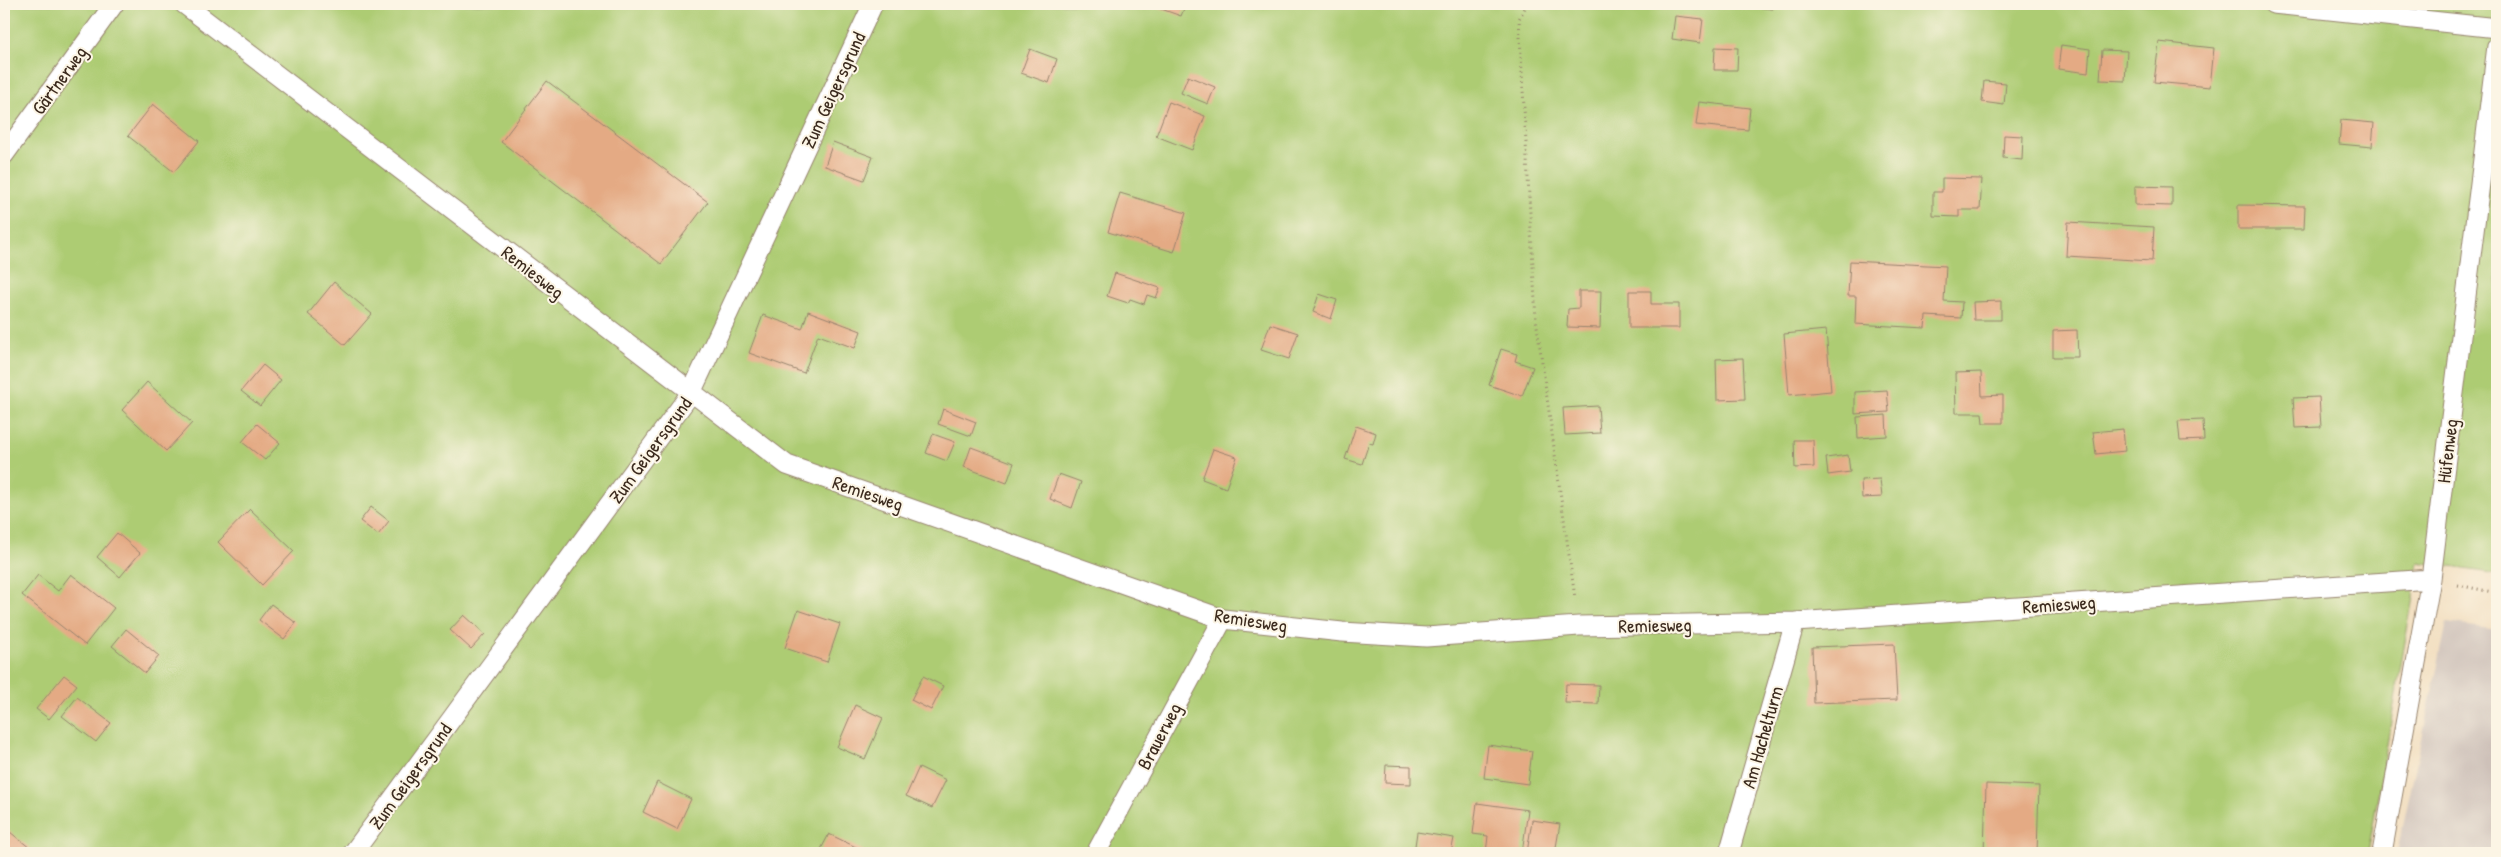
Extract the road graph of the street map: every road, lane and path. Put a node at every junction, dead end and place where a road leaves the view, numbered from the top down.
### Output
1 (114, 4) edge
2 (184, 4) edge
3 (873, 4) edge
4 (1527, 4) edge
5 (2273, 4) edge
6 (2497, 28) edge
7 (2497, 46) edge
8 (4, 155) edge
9 (691, 394) junction
10 (2431, 579) junction
11 (2497, 593) edge
12 (1222, 619) junction
13 (1795, 622) junction
14 (1578, 626) junction
15 (353, 853) edge
16 (1096, 853) edge
17 (1729, 853) edge
18 (2382, 853) edge

1 - 8 lane, Gärtnerweg
2 - 9 lane, Remiesweg
3 - 9 lane, Zum Geigersgrund
4 - 14 path
5 - 6 lane
7 - 10 lane, Hüfenweg
9 - 12 lane, Remiesweg
9 - 15 lane, Zum Geigersgrund
10 - 11 path
10 - 13 lane, Remiesweg
10 - 18 lane, Hüfenweg
12 - 14 lane, Remiesweg
12 - 16 lane, Brauerweg
13 - 14 lane, Remiesweg
13 - 17 lane, Am Hachelturm

